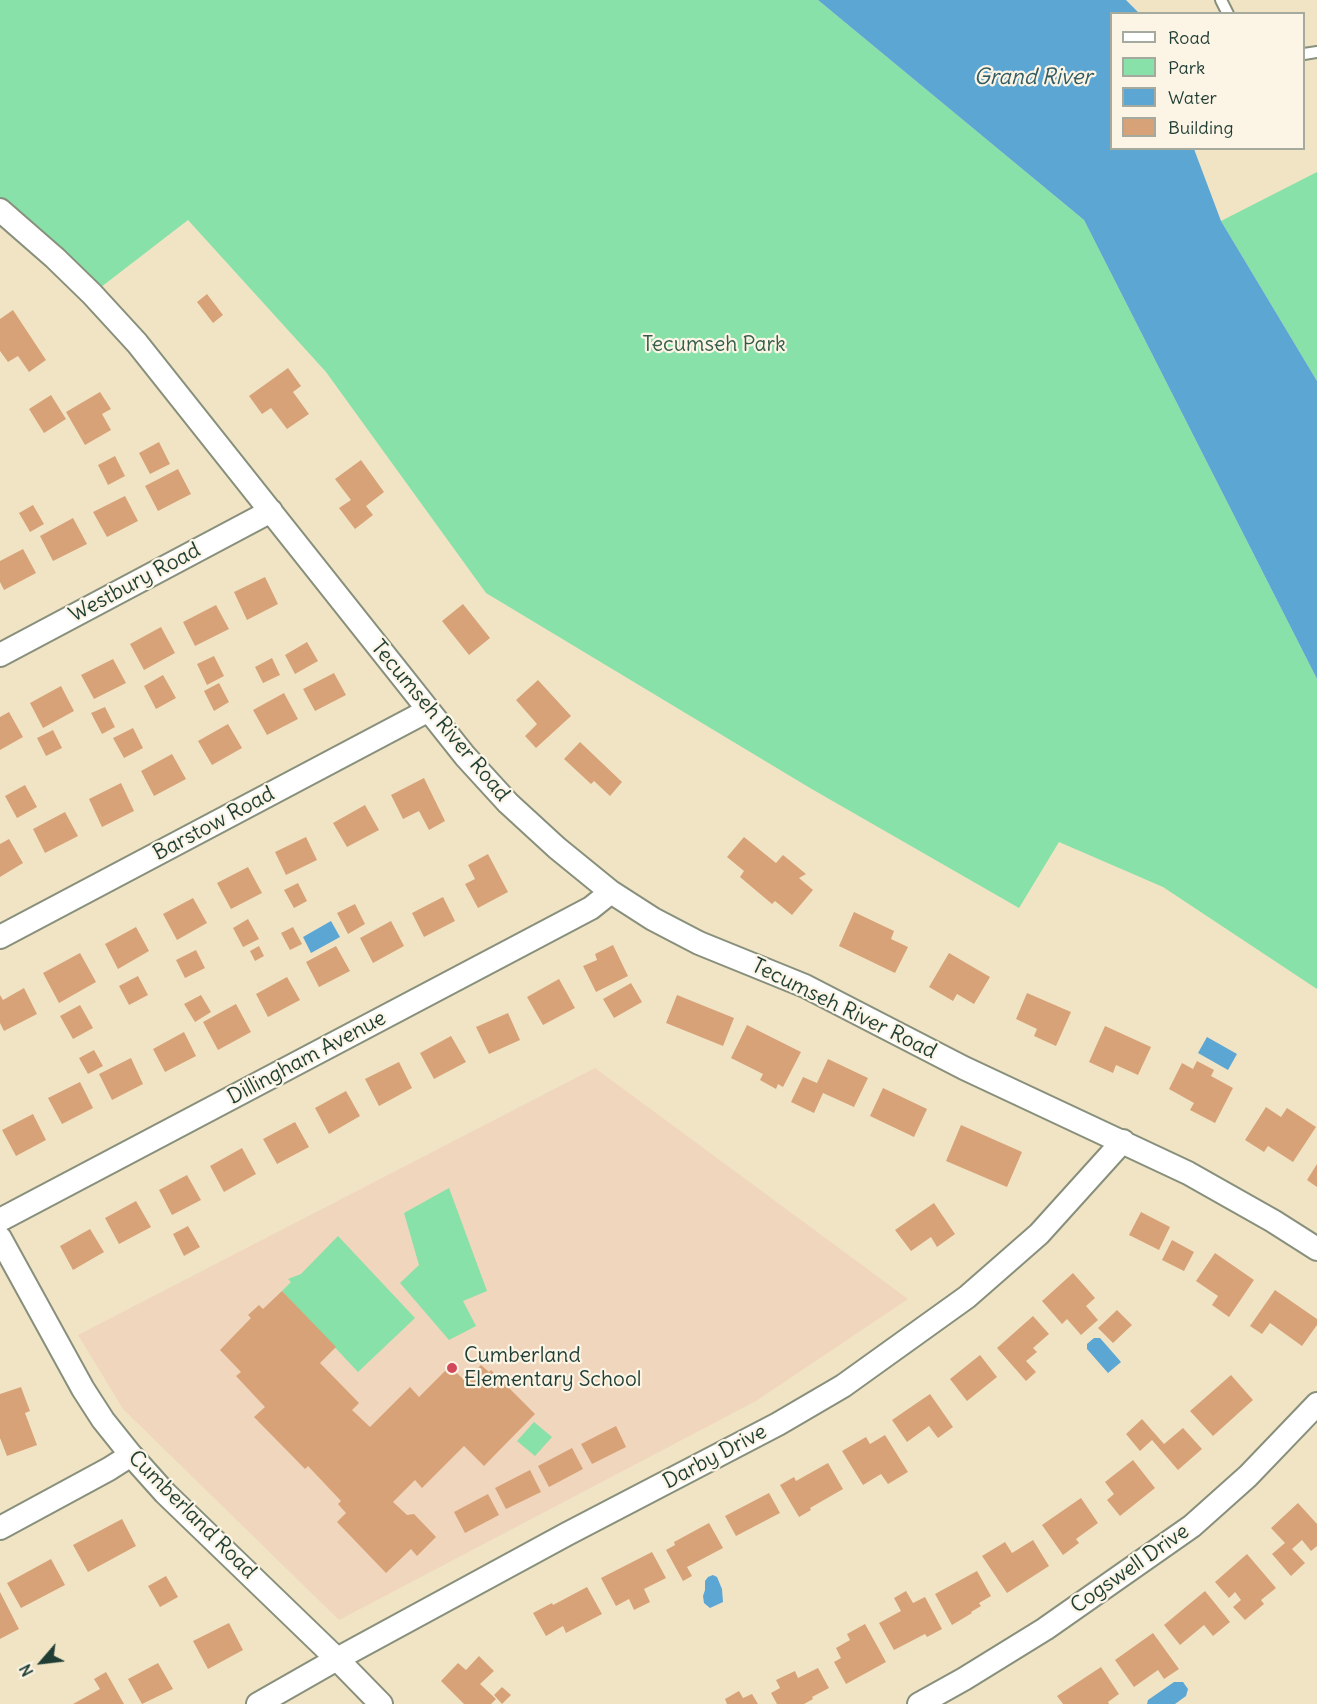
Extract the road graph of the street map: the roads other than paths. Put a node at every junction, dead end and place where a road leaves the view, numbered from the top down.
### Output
1 (0, 210) edge
2 (271, 511) junction
3 (0, 655) edge
4 (427, 711) junction
5 (611, 892) junction
6 (0, 937) edge
7 (1122, 1141) junction
8 (0, 1220) edge
9 (0, 1238) edge
10 (1317, 1250) edge
11 (1317, 1404) edge
12 (131, 1455) junction
13 (0, 1528) edge
14 (337, 1659) junction
15 (258, 1704) edge
16 (381, 1704) edge
17 (919, 1704) edge

1 - 2 street, Tecumseh River Road
2 - 3 street, Westbury Road
2 - 4 street, Tecumseh River Road
4 - 5 street, Tecumseh River Road
4 - 6 street, Barstow Road
5 - 7 street, Tecumseh River Road
5 - 8 street, Dillingham Avenue
7 - 10 street, Tecumseh River Road
7 - 14 street, Darby Drive
9 - 12 street, Cumberland Road
11 - 17 street, Cogswell Drive
12 - 13 street
12 - 14 street, Cumberland Road
14 - 15 street, Darby Drive
14 - 16 street, Cumberland Road

